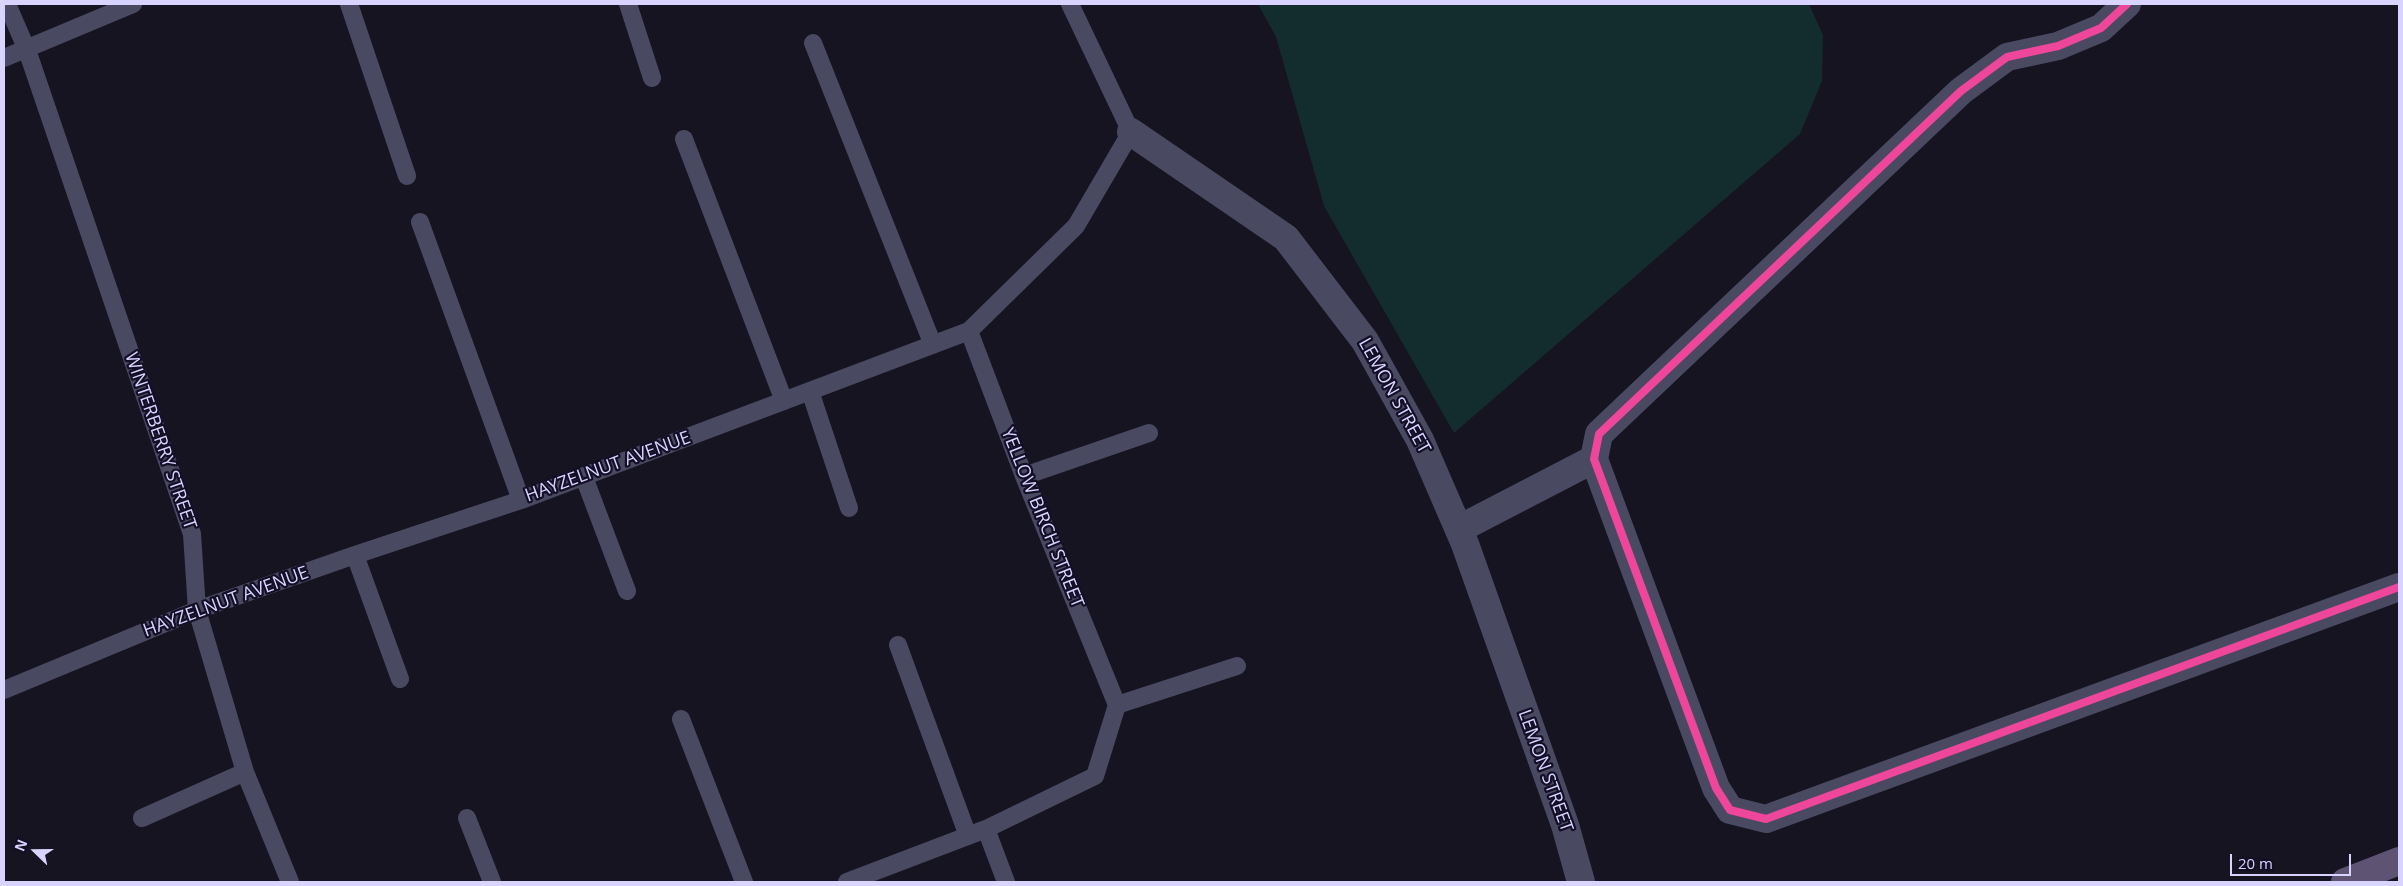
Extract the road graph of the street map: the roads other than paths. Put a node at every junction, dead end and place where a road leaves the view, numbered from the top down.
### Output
1 (7, 4) edge
2 (133, 4) edge
3 (350, 4) edge
4 (628, 4) edge
5 (1070, 4) edge
6 (2127, 4) edge
7 (812, 43) dead end
8 (27, 50) junction
9 (4, 58) edge
10 (652, 78) dead end
11 (1131, 132) junction
12 (684, 139) dead end
13 (407, 176) dead end
14 (420, 222) dead end
15 (969, 331) junction
16 (933, 345) junction
17 (810, 391) junction
18 (784, 401) junction
19 (1149, 433) dead end
20 (1594, 459) junction
21 (1024, 476) junction
22 (584, 477) junction
23 (521, 500) junction
24 (849, 508) dead end
25 (1458, 529) junction
26 (355, 554) junction
27 (2399, 587) edge
28 (627, 591) dead end
29 (197, 610) junction
30 (898, 645) dead end
31 (1237, 666) dead end
32 (400, 679) dead end
33 (4, 690) edge
34 (1117, 705) junction
35 (681, 719) dead end
36 (244, 772) junction
37 (142, 818) dead end
38 (467, 818) dead end
39 (986, 829) junction
40 (968, 836) junction
41 (2399, 861) edge
42 (290, 882) edge
43 (492, 882) edge
44 (744, 882) edge
45 (847, 882) edge
46 (1006, 882) edge
47 (1581, 882) edge
48 (2344, 882) edge

1 - 8 lane, WINTERBERRY STREET
2 - 8 lane
3 - 13 lane
4 - 10 lane
5 - 11 lane
6 - 20 street
7 - 16 lane
8 - 9 lane
8 - 29 lane, WINTERBERRY STREET
11 - 15 lane, HAYZELNUT AVENUE
11 - 25 street, LEMON STREET
12 - 18 lane
14 - 23 lane
15 - 16 lane, HAYZELNUT AVENUE
15 - 21 lane, YELLOW BIRCH STREET
16 - 17 lane, HAYZELNUT AVENUE
17 - 18 lane, HAYZELNUT AVENUE
17 - 24 lane
18 - 22 lane, HAYZELNUT AVENUE
19 - 21 lane
20 - 25 street
20 - 27 street
21 - 34 lane, YELLOW BIRCH STREET
22 - 23 lane, HAYZELNUT AVENUE
22 - 28 lane
23 - 26 lane, HAYZELNUT AVENUE
25 - 47 street, LEMON STREET
26 - 29 lane, HAYZELNUT AVENUE
26 - 32 lane
29 - 33 lane, HAYZELNUT AVENUE
29 - 36 lane, WINTERBERRY STREET
30 - 40 lane
31 - 34 lane
34 - 39 lane
35 - 44 lane
36 - 37 lane
36 - 42 lane, WINTERBERRY STREET
38 - 43 lane
39 - 40 lane
39 - 46 lane
40 - 45 lane
41 - 48 main road

